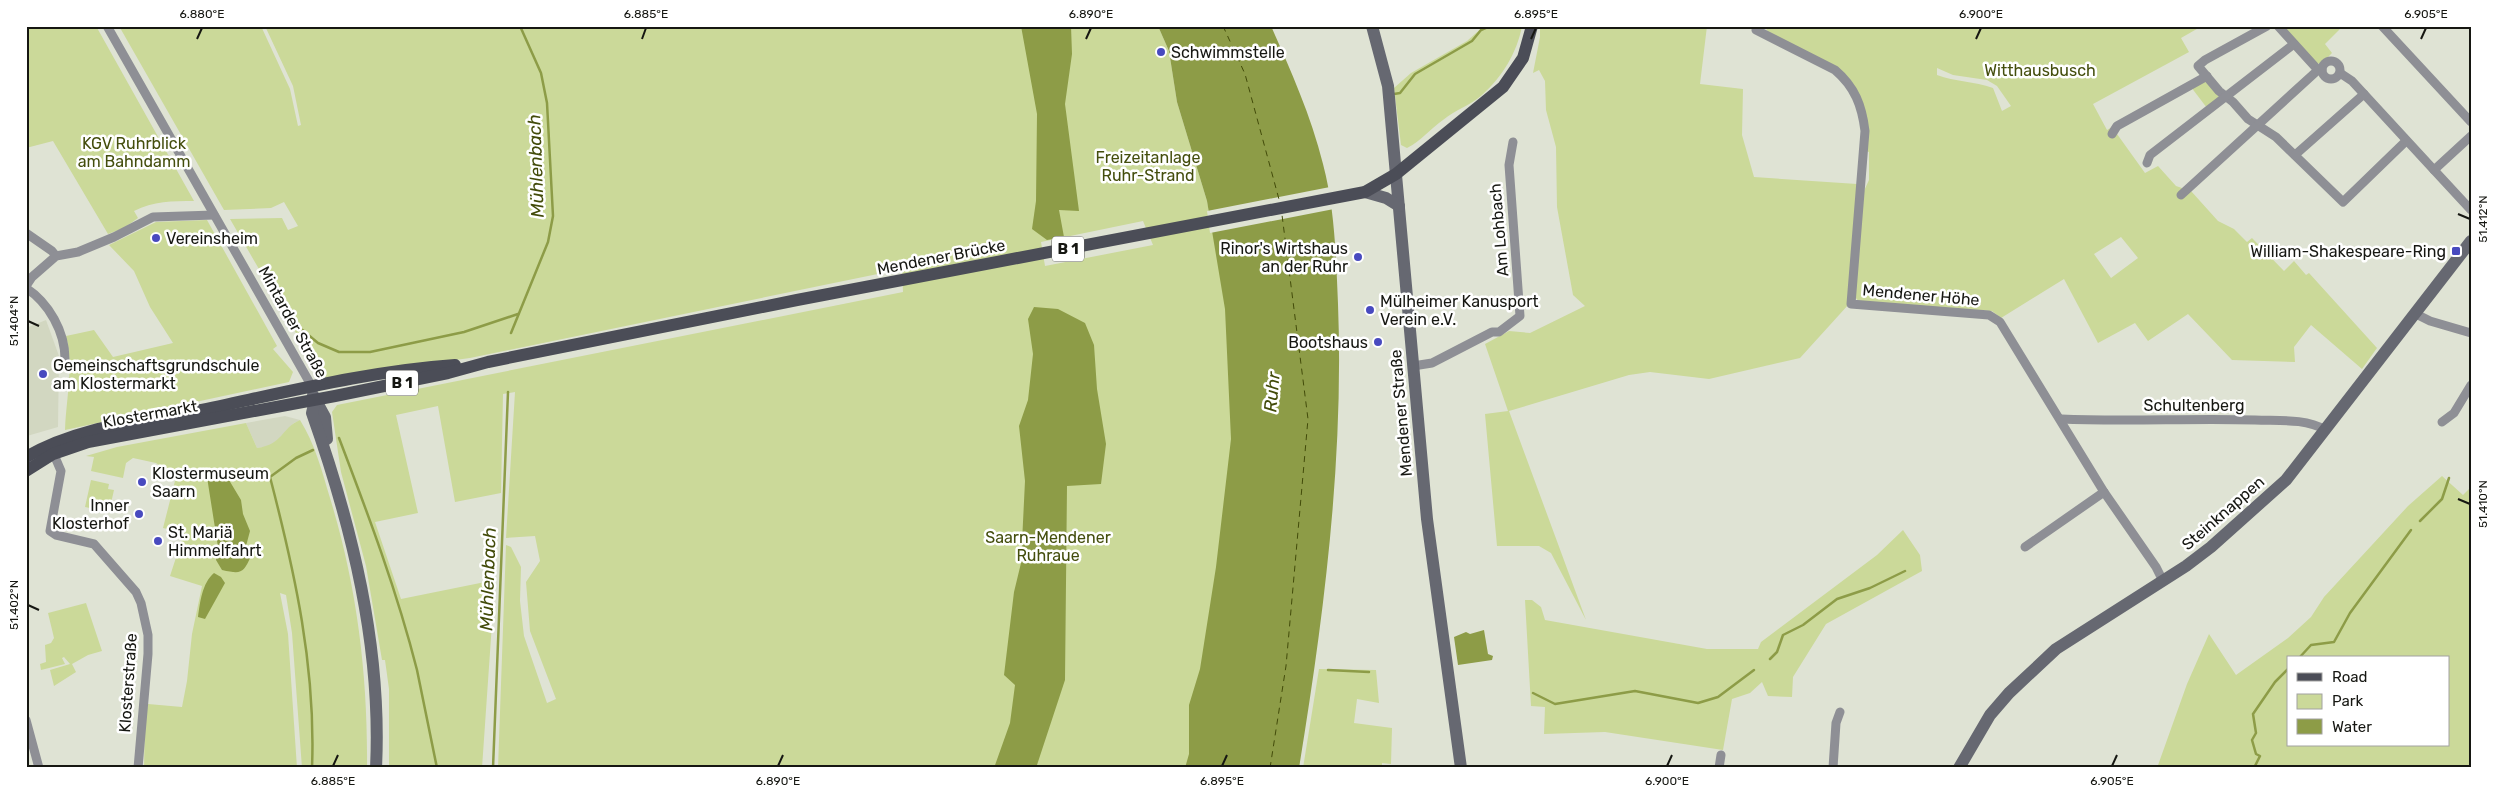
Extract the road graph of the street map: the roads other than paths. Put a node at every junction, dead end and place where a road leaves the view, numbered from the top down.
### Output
1 (107, 26) edge
2 (1372, 26) edge
3 (1532, 26) edge
4 (2267, 26) edge
5 (2278, 26) edge
6 (2382, 26) edge
7 (1756, 30) dead end
8 (2294, 44) junction
9 (2320, 70) junction
10 (2340, 73) junction
11 (2207, 76) junction
12 (2364, 94) junction
13 (2226, 97) junction
14 (2471, 122) edge
15 (2258, 125) junction
16 (2112, 134) dead end
17 (2471, 136) edge
18 (2406, 141) junction
19 (1514, 142) dead end
20 (2295, 156) junction
21 (2147, 163) dead end
22 (2434, 170) junction
23 (1396, 174) junction
24 (1363, 192) junction
25 (2181, 195) dead end
26 (1399, 206) junction
27 (2471, 210) edge
28 (214, 215) junction
29 (26, 233) edge
30 (2471, 241) edge
31 (56, 256) junction
32 (26, 287) edge
33 (2414, 313) junction
34 (2471, 333) edge
35 (65, 359) dead end
36 (488, 362) junction
37 (1413, 366) junction
38 (2471, 385) edge
39 (311, 386) junction
40 (314, 400) junction
41 (2061, 419) junction
42 (2442, 422) dead end
43 (2326, 430) junction
44 (51, 449) junction
45 (26, 457) edge
46 (26, 471) edge
47 (2104, 492) junction
48 (2025, 547) dead end
49 (2163, 581) junction
50 (1840, 712) dead end
51 (26, 720) edge
52 (1721, 755) dead end
53 (31, 757) edge
54 (39, 768) edge
55 (138, 768) edge
56 (376, 768) edge
57 (1461, 768) edge
58 (1719, 768) edge
59 (1833, 768) edge
60 (1959, 768) edge

1 - 28 street, Mintarder Straße
2 - 23 main road, Mendener Straße
3 - 23 main road, B 1
4 - 11 street
5 - 8 street
6 - 14 street
7 - 41 street, Mendener Höhe
8 - 9 street
8 - 13 street
9 - 10 street
9 - 10 street
9 - 15 street
10 - 12 street
11 - 13 street
11 - 16 street
12 - 18 street
12 - 20 street
13 - 15 street
13 - 21 street
15 - 20 street
15 - 25 street
17 - 22 street
18 - 20 street
18 - 22 street
19 - 37 street, Am Lohbach
22 - 27 street
23 - 24 main road, Mendener Brücke / B 1
23 - 26 main road, Mendener Straße
24 - 26 main road
24 - 36 main road, Mendener Brücke / B 1
26 - 37 main road, Mendener Straße
28 - 31 street
28 - 39 street, Mintarder Straße
29 - 31 street
30 - 33 main road, Steinknappen
31 - 32 street
32 - 35 street
33 - 34 street
33 - 43 main road, Steinknappen
36 - 39 main road, Mendener Brücke / B 1
36 - 40 main road, Mendener Brücke / B 1
37 - 57 main road, Mendener Straße
38 - 42 street
39 - 40 main road, Mintarder Straße
39 - 44 main road, Klostermarkt / B 1
40 - 44 main road, Klostermarkt / B 1
40 - 56 main road, Mintarder Straße
41 - 43 street, Schultenberg
41 - 47 street, Mendener Höhe
43 - 49 main road, Steinknappen
44 - 45 main road, Klostermarkt / B 1
44 - 46 main road, Klostermarkt / B 1
44 - 55 street, Klosterstraße
47 - 48 street
47 - 49 street, Mendener Höhe
49 - 60 main road, Steinknappen
50 - 59 street
51 - 53 street
52 - 58 street
53 - 54 street

